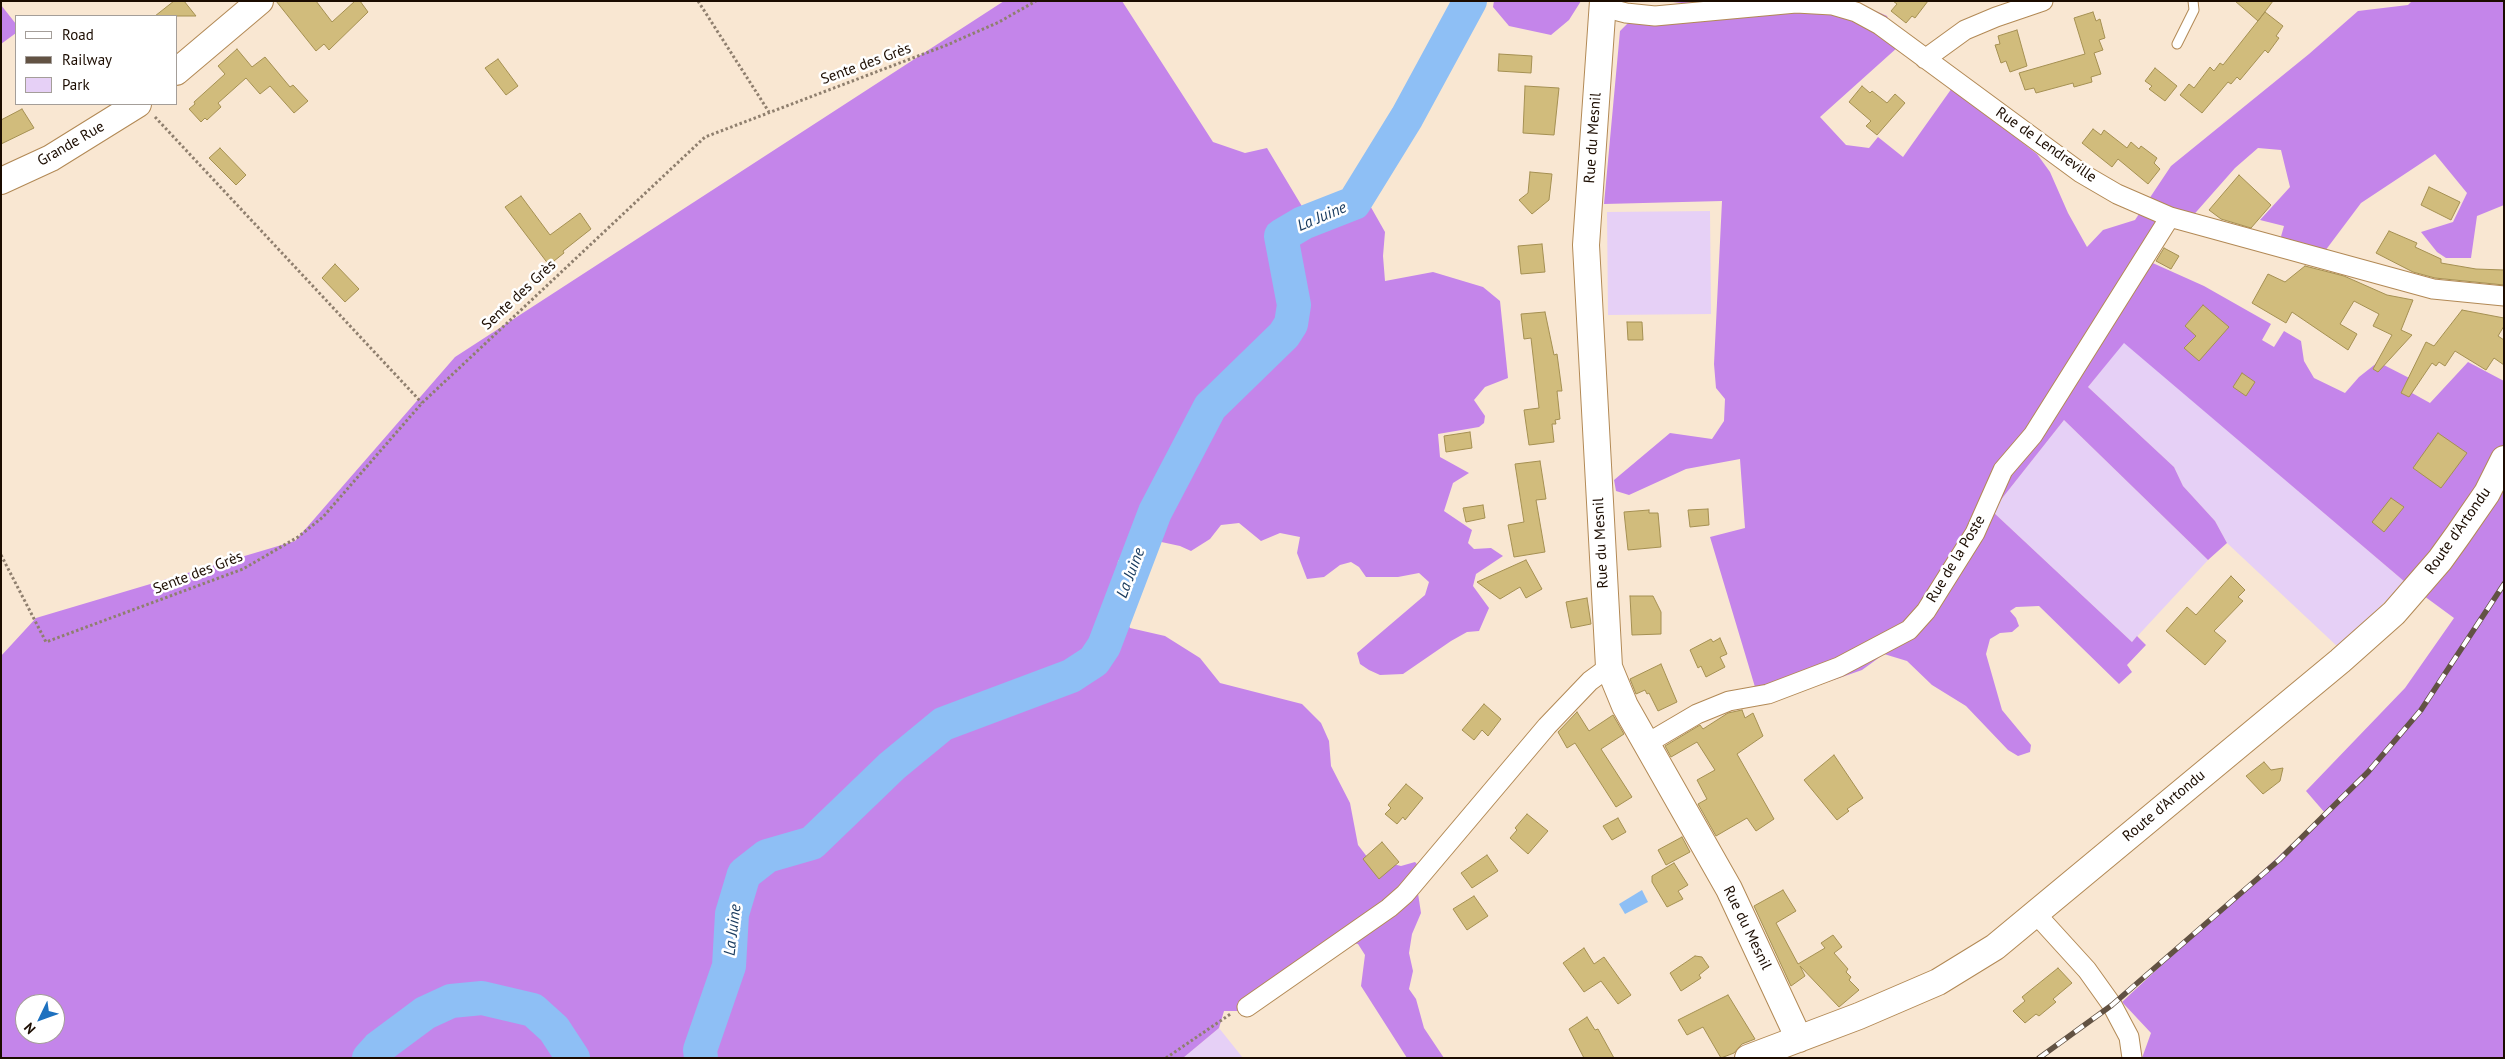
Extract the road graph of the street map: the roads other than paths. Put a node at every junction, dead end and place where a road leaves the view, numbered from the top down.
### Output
1 (260, 1) edge
2 (2043, 1) edge
3 (2193, 1) edge
4 (1603, 4) edge
5 (2177, 44) dead end
6 (1925, 59) junction
7 (178, 70) edge
8 (144, 107) edge
9 (1, 181) edge
10 (2170, 218) junction
11 (2504, 296) edge
12 (2504, 459) edge
13 (1608, 667) junction
14 (1646, 744) junction
15 (2036, 914) junction
16 (1247, 1008) road end
17 (1799, 1039) junction
18 (1748, 1058) edge
19 (2132, 1058) edge

1 - 7 street
2 - 6 street
3 - 5 lane
4 - 6 street, Rue de Lendreville
4 - 13 street, Rue du Mesnil
6 - 10 street, Rue de Lendreville
8 - 9 street, Grande Rue
10 - 11 street, Rue de Lendreville
10 - 14 street, Rue de la Poste
12 - 15 street, Route d'Artondu
13 - 14 street, Rue du Mesnil
13 - 16 street
14 - 17 street, Rue du Mesnil
15 - 17 street, Route d'Artondu
15 - 19 street
17 - 18 street, Route d'Artondu

